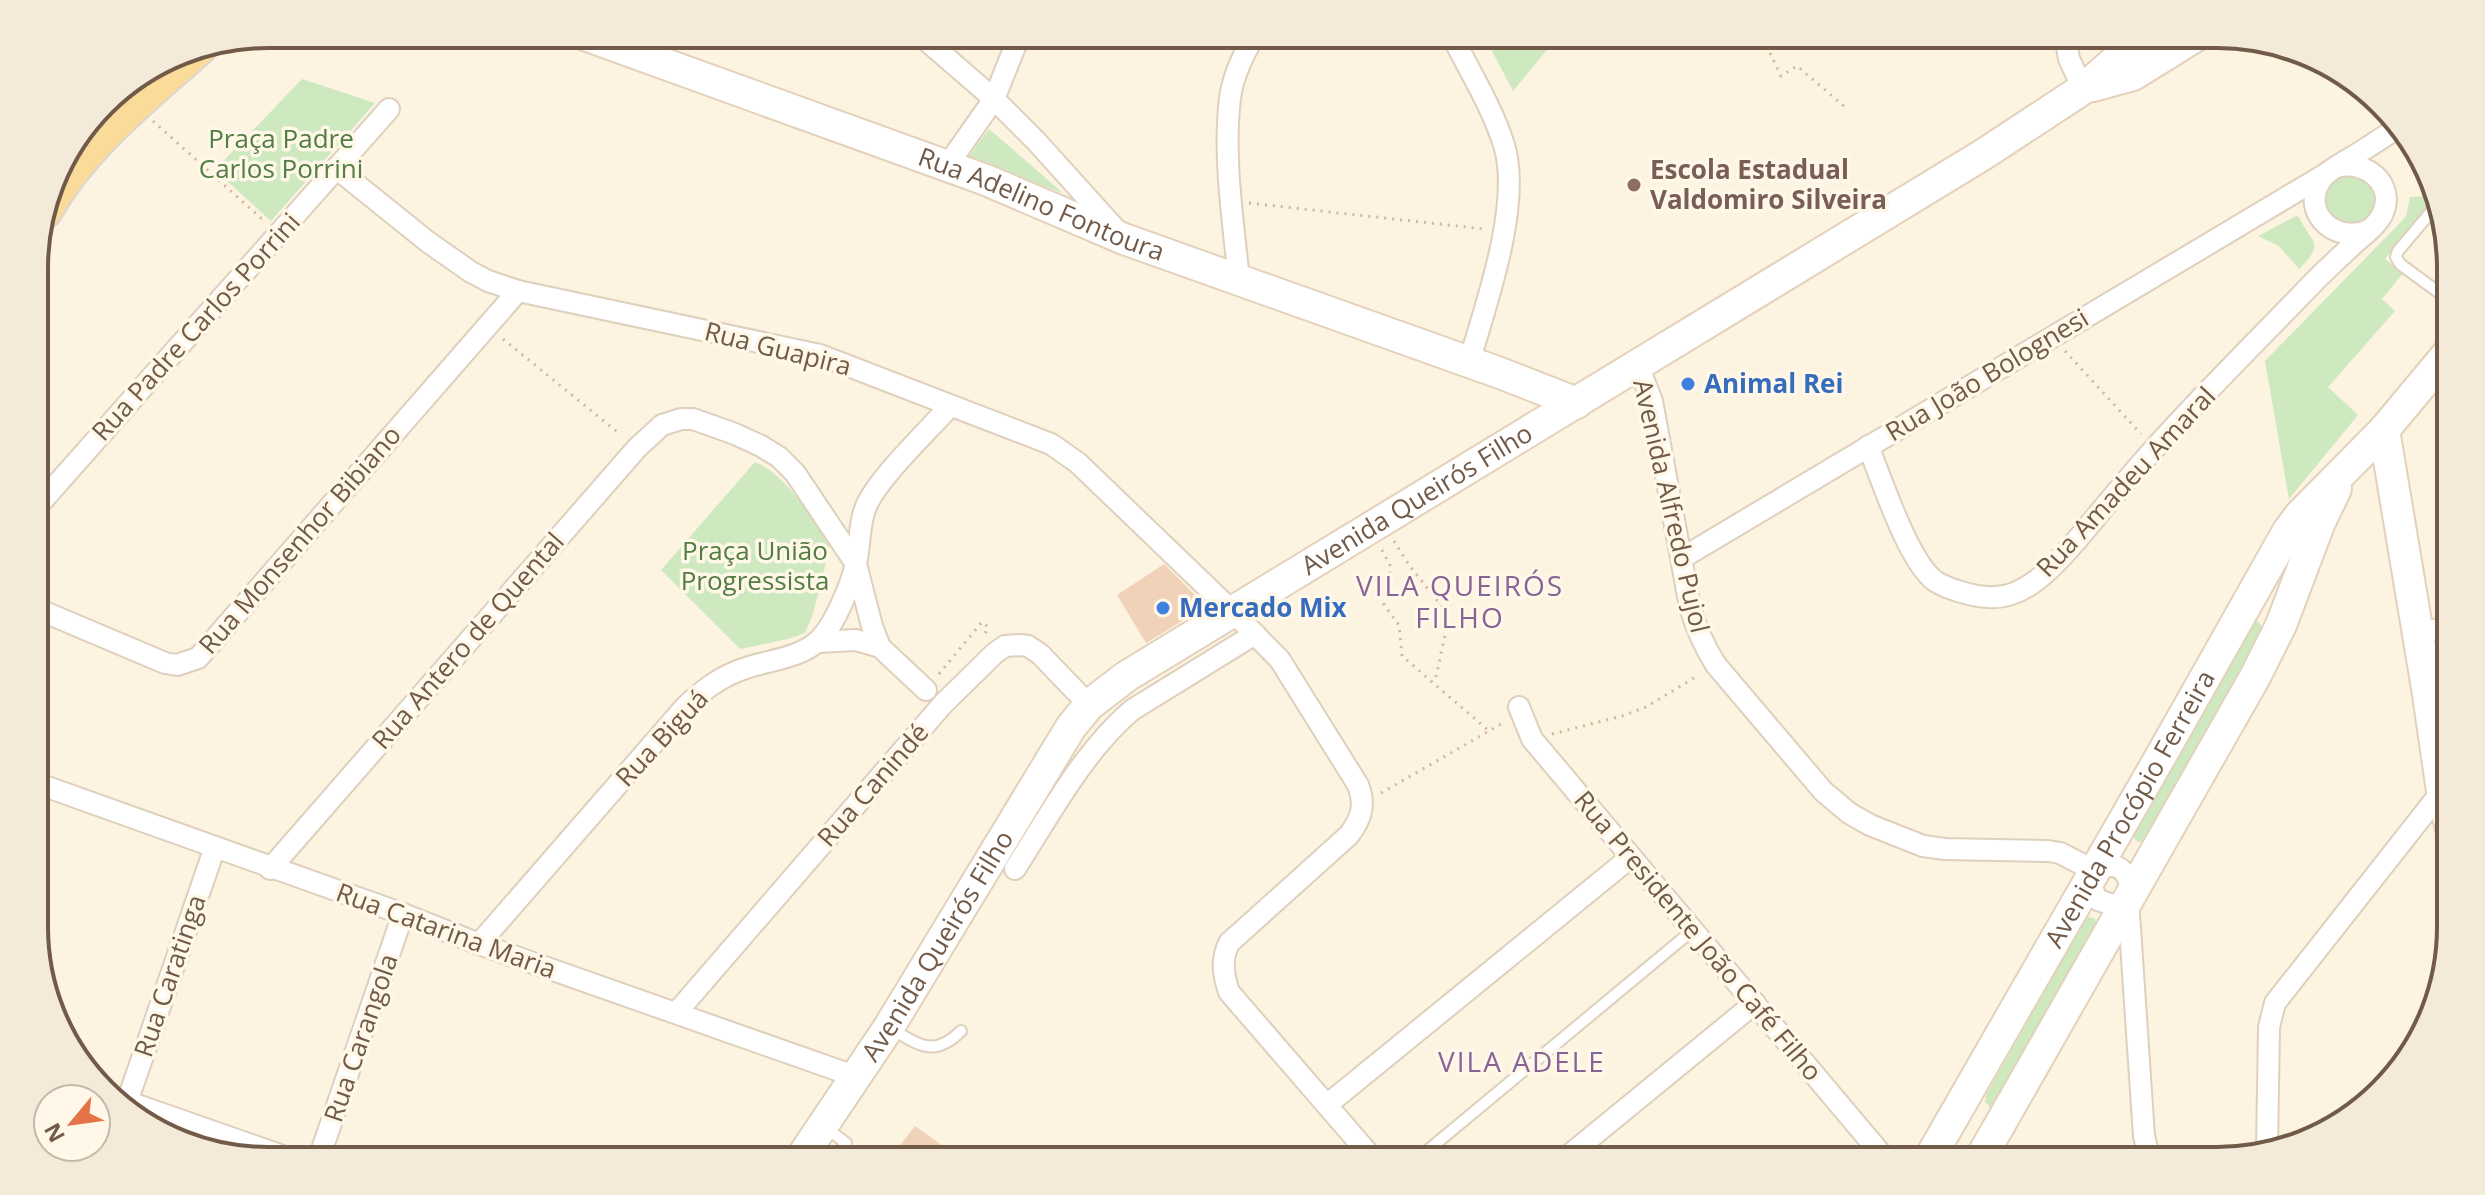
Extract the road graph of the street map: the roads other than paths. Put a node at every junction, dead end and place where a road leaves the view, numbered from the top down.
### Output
1 (621, 48) edge
2 (935, 48) edge
3 (1014, 48) edge
4 (1247, 48) edge
5 (1458, 48) edge
6 (2067, 48) edge
7 (2130, 48) edge
8 (2176, 48) edge
9 (2083, 89) junction
10 (994, 99) junction
11 (389, 109) dead end
12 (112, 112) edge
13 (2391, 133) edge
14 (2383, 138) junction
15 (947, 166) junction
16 (336, 168) junction
17 (2333, 169) junction
18 (2376, 176) junction
19 (66, 182) edge
20 (2292, 193) junction
21 (2315, 203) junction
22 (2430, 213) edge
23 (2330, 228) junction
24 (2369, 230) junction
25 (1124, 239) junction
26 (2329, 266) junction
27 (1239, 280) junction
28 (518, 291) junction
29 (2437, 291) edge
30 (1469, 362) junction
31 (1638, 366) junction
32 (2437, 366) edge
33 (1500, 373) junction
34 (1577, 403) junction
35 (950, 406) junction
36 (1533, 430) junction
37 (2384, 430) junction
38 (1868, 446) junction
39 (2345, 470) junction
40 (48, 494) edge
41 (1682, 558) junction
42 (856, 564) junction
43 (1232, 611) junction
44 (48, 614) edge
45 (2437, 630) edge
46 (2417, 632) junction
47 (1255, 634) junction
48 (818, 642) junction
49 (880, 647) junction
50 (2437, 673) edge
51 (2427, 688) junction
52 (926, 690) road end
53 (1089, 705) junction
54 (1520, 710) road end
55 (2437, 757) edge
56 (48, 787) edge
57 (2437, 797) edge
58 (215, 847) junction
59 (1631, 857) junction
60 (270, 869) junction
61 (1015, 869) dead end
62 (2095, 871) junction
63 (2128, 899) junction
64 (403, 914) junction
65 (1693, 930) junction
66 (479, 944) junction
67 (1755, 1003) junction
68 (677, 1012) junction
69 (889, 1027) junction
70 (961, 1031) dead end
71 (857, 1077) junction
72 (126, 1095) edge
73 (1328, 1104) junction
74 (145, 1110) edge
75 (823, 1126) junction
76 (2267, 1141) edge
77 (256, 1147) edge
78 (323, 1147) edge
79 (809, 1147) edge
80 (843, 1147) edge
81 (1363, 1147) edge
82 (1432, 1147) edge
83 (1579, 1147) edge
84 (1875, 1147) edge
85 (1936, 1147) edge
86 (1987, 1147) edge
87 (2147, 1147) edge

1 - 15 street, Rua Adelino Fontoura
2 - 10 street
3 - 10 street
4 - 27 street
5 - 30 street
6 - 9 street
7 - 9 street, Avenida Queirós Filho
8 - 9 street, Avenida Queirós Filho
9 - 31 street, Avenida Queirós Filho
10 - 15 street
10 - 25 street
11 - 16 street, Rua Padre Carlos Porrini
12 - 19 main road
13 - 14 street, Rua João Bolognesi
14 - 17 street, Rua João Bolognesi
14 - 18 street
15 - 25 street, Rua Adelino Fontoura
16 - 28 street, Rua Guapira
16 - 40 street, Rua Padre Carlos Porrini
17 - 18 street
17 - 20 street, Rua João Bolognesi
17 - 21 street
18 - 24 street
20 - 21 street
20 - 38 street, Rua João Bolognesi
21 - 23 street
22 - 29 lane
23 - 24 street
23 - 26 street
24 - 26 street, Rua Amadeu Amaral
25 - 27 street, Rua Adelino Fontoura
26 - 38 street, Rua Amadeu Amaral
27 - 30 street, Rua Adelino Fontoura
28 - 35 street, Rua Guapira
28 - 44 street, Rua Monsenhor Bibiano
30 - 33 street, Rua Adelino Fontoura
31 - 34 street, Avenida Queirós Filho
31 - 41 street, Avenida Alfredo Pujol
32 - 37 street, Avenida Procópio Ferreira
33 - 34 street, Rua Adelino Fontoura
33 - 36 street
34 - 36 street, Avenida Queirós Filho
35 - 42 street
35 - 43 street, Rua Guapira
36 - 43 street, Avenida Queirós Filho
37 - 39 street, Avenida Procópio Ferreira
37 - 46 street
38 - 41 street, Rua João Bolognesi
39 - 62 street, Avenida Procópio Ferreira
39 - 63 street, Avenida Procópio Ferreira
41 - 62 street, Avenida Alfredo Pujol
42 - 48 street
42 - 49 street
42 - 60 street, Rua Antero de Quental
43 - 47 street, Rua Guapira
43 - 53 street, Avenida Queirós Filho
45 - 46 street
46 - 51 street
47 - 61 street, Avenida Queirós Filho
47 - 73 street, Rua Guapira
48 - 49 street
48 - 66 street, Rua Biguá
49 - 52 street
50 - 51 street
51 - 55 street
53 - 68 street, Rua Canindé
53 - 69 street, Avenida Queirós Filho
54 - 59 street, Rua Presidente João Café Filho
56 - 58 street, Rua Catarina Maria
57 - 76 street
58 - 60 street, Rua Catarina Maria
58 - 72 street, Rua Caratinga
59 - 65 street, Rua Presidente João Café Filho
59 - 73 street
60 - 64 street, Rua Catarina Maria
62 - 63 street, Avenida Alfredo Pujol
62 - 63 street
62 - 85 street, Avenida Procópio Ferreira
63 - 86 street, Avenida Procópio Ferreira
63 - 87 street
64 - 66 street, Rua Catarina Maria
64 - 78 street, Rua Carangola
65 - 67 street, Rua Presidente João Café Filho
65 - 82 lane
66 - 68 street, Rua Catarina Maria
67 - 83 street
67 - 84 street, Rua Presidente João Café Filho
68 - 71 street, Rua Catarina Maria
69 - 70 lane
69 - 71 street, Avenida Queirós Filho
71 - 75 street, Avenida Queirós Filho
73 - 81 street
74 - 77 street
75 - 79 street, Avenida Queirós Filho
75 - 80 lane

